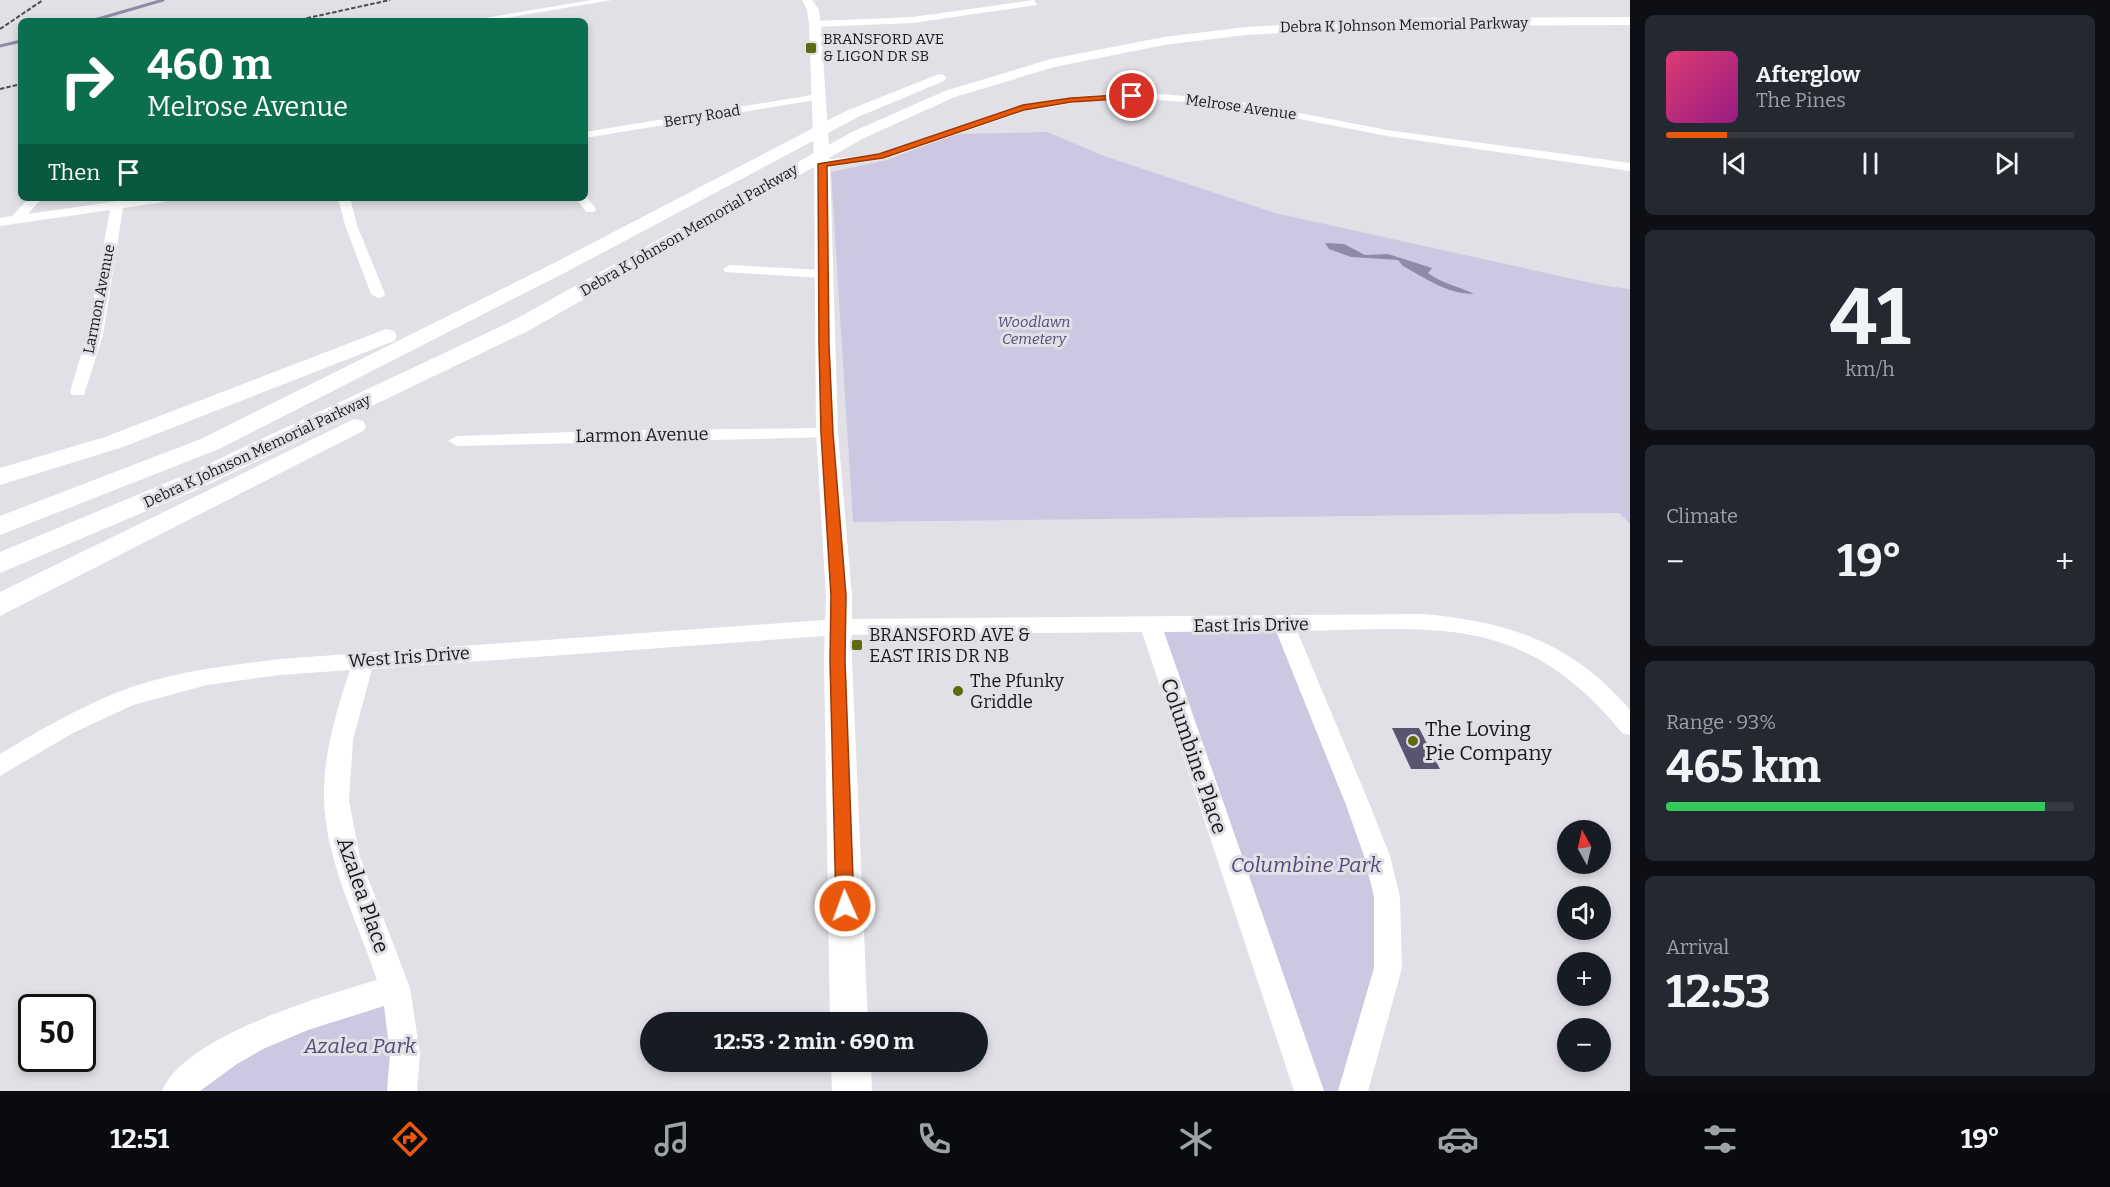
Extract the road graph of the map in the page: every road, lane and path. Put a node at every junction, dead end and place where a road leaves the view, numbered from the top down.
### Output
1 (608, 0) edge
2 (807, 0) edge
3 (961, 3) dead end
4 (1034, 3) dead end
5 (1630, 10) edge
6 (979, 11) junction
7 (491, 18) edge
8 (1630, 21) edge
9 (815, 24) junction
10 (1114, 36) dead end
11 (956, 74) dead end
12 (818, 97) junction
13 (588, 135) edge
14 (822, 164) junction
15 (1630, 166) edge
16 (33, 201) edge
17 (144, 201) edge
18 (345, 201) edge
19 (117, 205) junction
20 (16, 220) junction
21 (0, 222) edge
22 (561, 267) junction
23 (730, 269) dead end
24 (822, 274) junction
25 (378, 294) dead end
26 (522, 325) junction
27 (78, 392) dead end
28 (135, 432) junction
29 (827, 433) junction
30 (457, 441) dead end
31 (0, 468) edge
32 (0, 477) edge
33 (0, 526) edge
34 (0, 563) edge
35 (0, 605) edge
36 (1284, 625) junction
37 (1151, 626) junction
38 (838, 627) junction
39 (364, 660) junction
40 (1630, 726) edge
41 (0, 766) edge
42 (396, 988) junction
43 (849, 1012) edge
44 (851, 1072) edge
45 (177, 1091) edge
46 (402, 1091) edge
47 (852, 1091) edge
48 (1309, 1091) edge
49 (1353, 1091) edge

1 - 7 street
2 - 9 main road
3 - 6 street
4 - 6 street
5 - 10 highway, Debra K Johnson Memorial Parkway
6 - 9 street
8 - 26 highway, Debra K Johnson Memorial Parkway
9 - 12 main road
11 - 22 highway, Debra K Johnson Memorial Parkway
12 - 13 street, Berry Road
12 - 14 main road
14 - 15 street, Melrose Avenue
14 - 24 main road
16 - 20 street
17 - 19 street
18 - 25 street
19 - 20 street
19 - 27 street, Larmon Avenue
20 - 21 street
22 - 28 highway
22 - 33 highway, Debra K Johnson Memorial Parkway
23 - 24 street
24 - 29 main road
26 - 34 highway, Debra K Johnson Memorial Parkway
26 - 35 highway
28 - 31 highway
28 - 32 highway
29 - 30 street, Larmon Avenue
29 - 38 main road
36 - 37 street, East Iris Drive
36 - 40 street, East Iris Drive
36 - 49 street
37 - 38 street, East Iris Drive
37 - 48 street, Columbine Place
38 - 39 street, West Iris Drive
38 - 43 main road
39 - 41 street, West Iris Drive
39 - 42 street, Azalea Place
42 - 45 street
42 - 46 street, Azalea Place
44 - 47 main road

